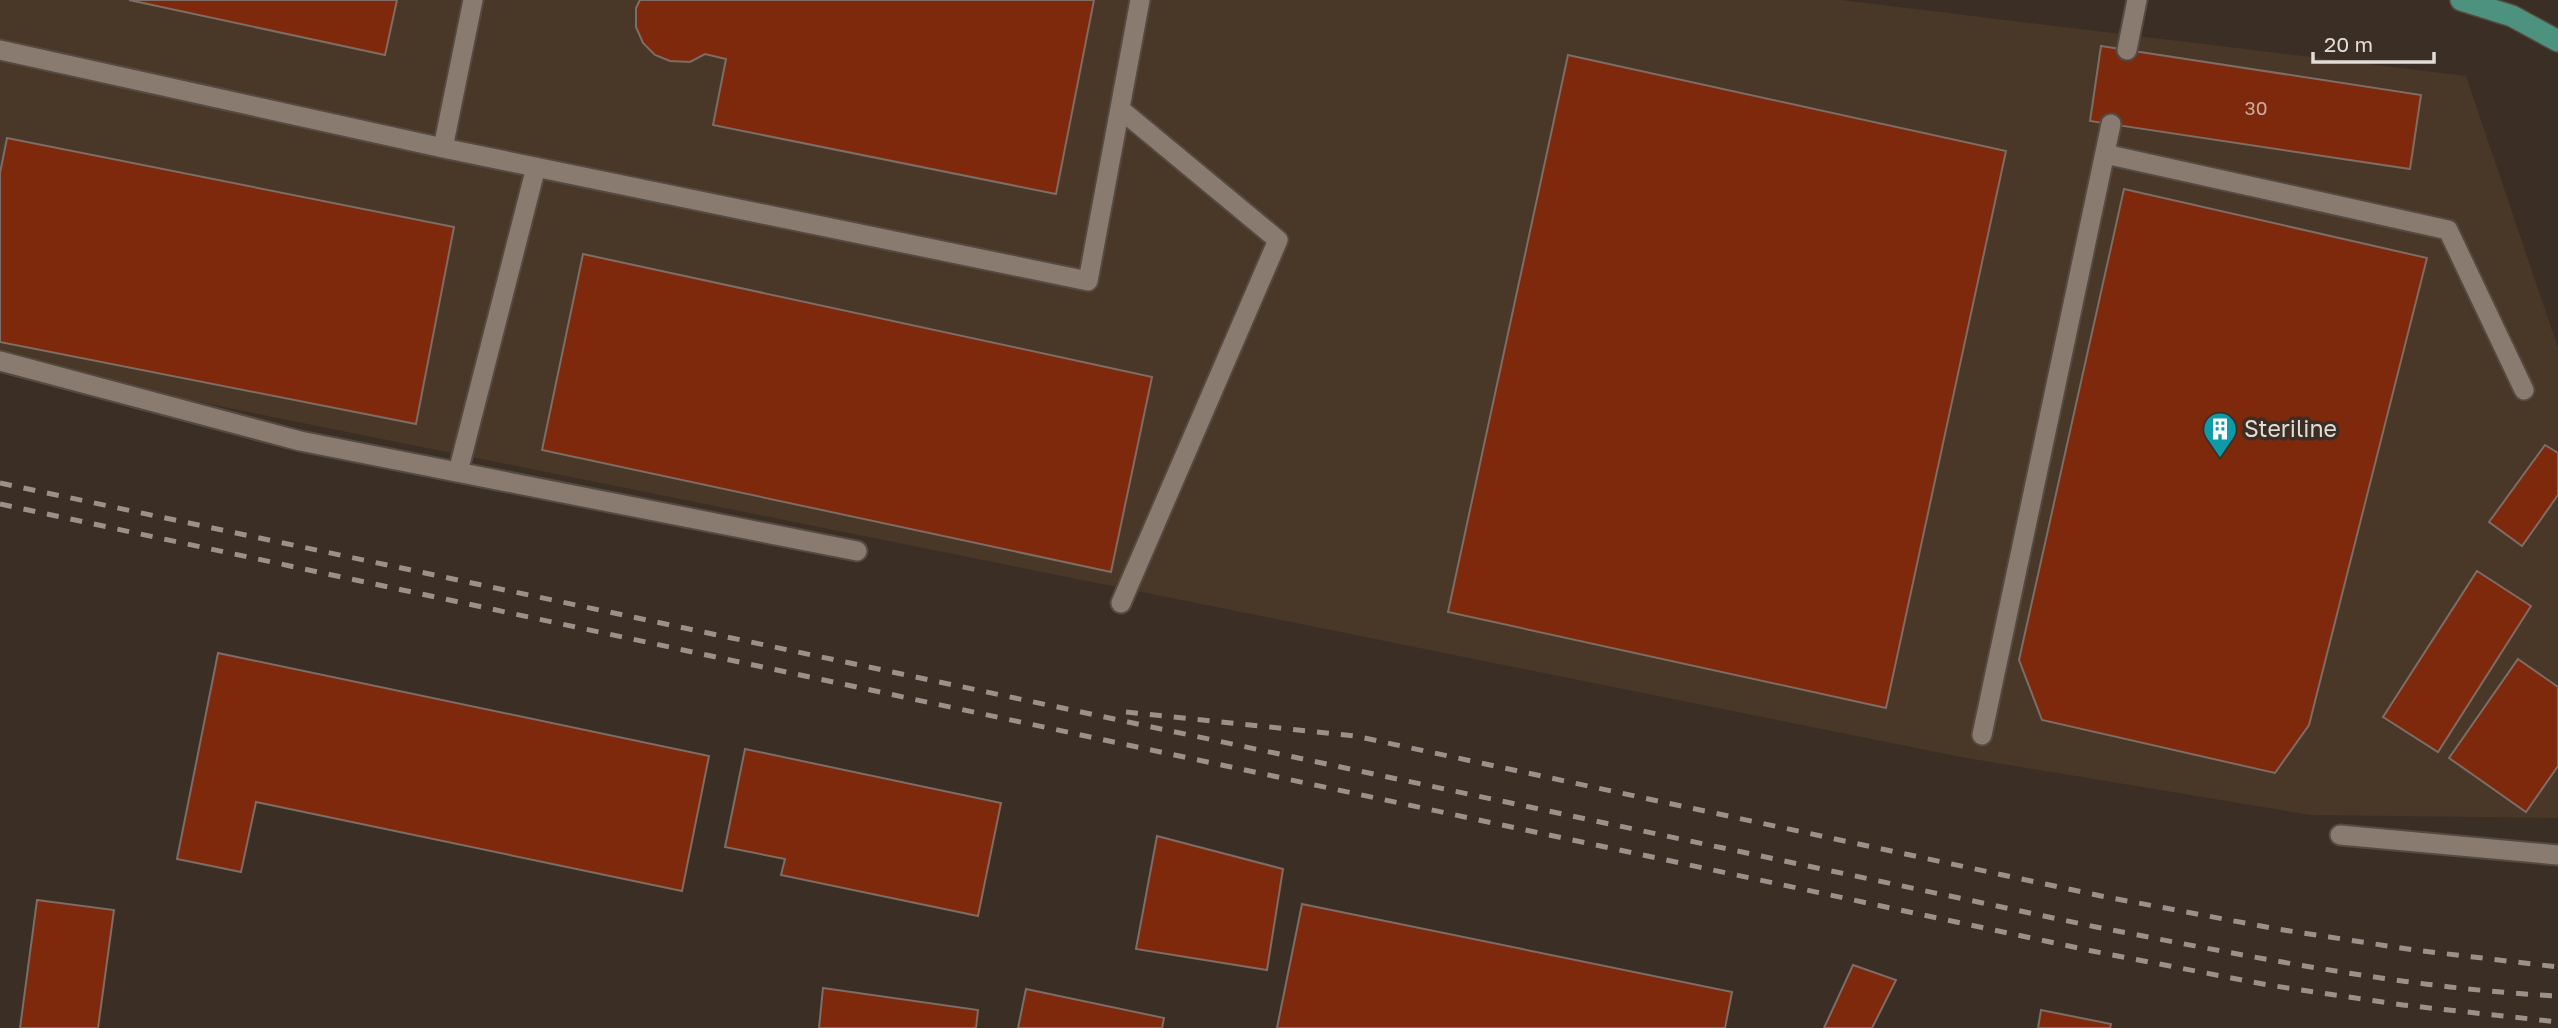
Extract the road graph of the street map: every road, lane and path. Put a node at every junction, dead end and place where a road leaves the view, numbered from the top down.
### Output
1 (473, 0) edge
2 (1140, 0) edge
3 (2137, 0) edge
4 (2461, 0) edge
5 (2558, 41) edge
6 (0, 50) edge
7 (2127, 50) dead end
8 (1120, 110) junction
9 (2112, 124) dead end
10 (443, 148) junction
11 (2105, 154) junction
12 (536, 167) junction
13 (0, 361) edge
14 (2524, 390) dead end
15 (458, 472) junction
16 (857, 551) dead end
17 (1121, 603) dead end
18 (1982, 735) dead end
19 (2340, 835) dead end
20 (2558, 855) edge

1 - 10 lane
2 - 8 lane
3 - 7 lane
4 - 5 main road
6 - 10 lane
8 - 12 lane
8 - 17 lane
9 - 11 lane
10 - 12 lane
11 - 14 lane
11 - 18 lane
12 - 15 lane
13 - 15 lane
15 - 16 lane
19 - 20 lane

